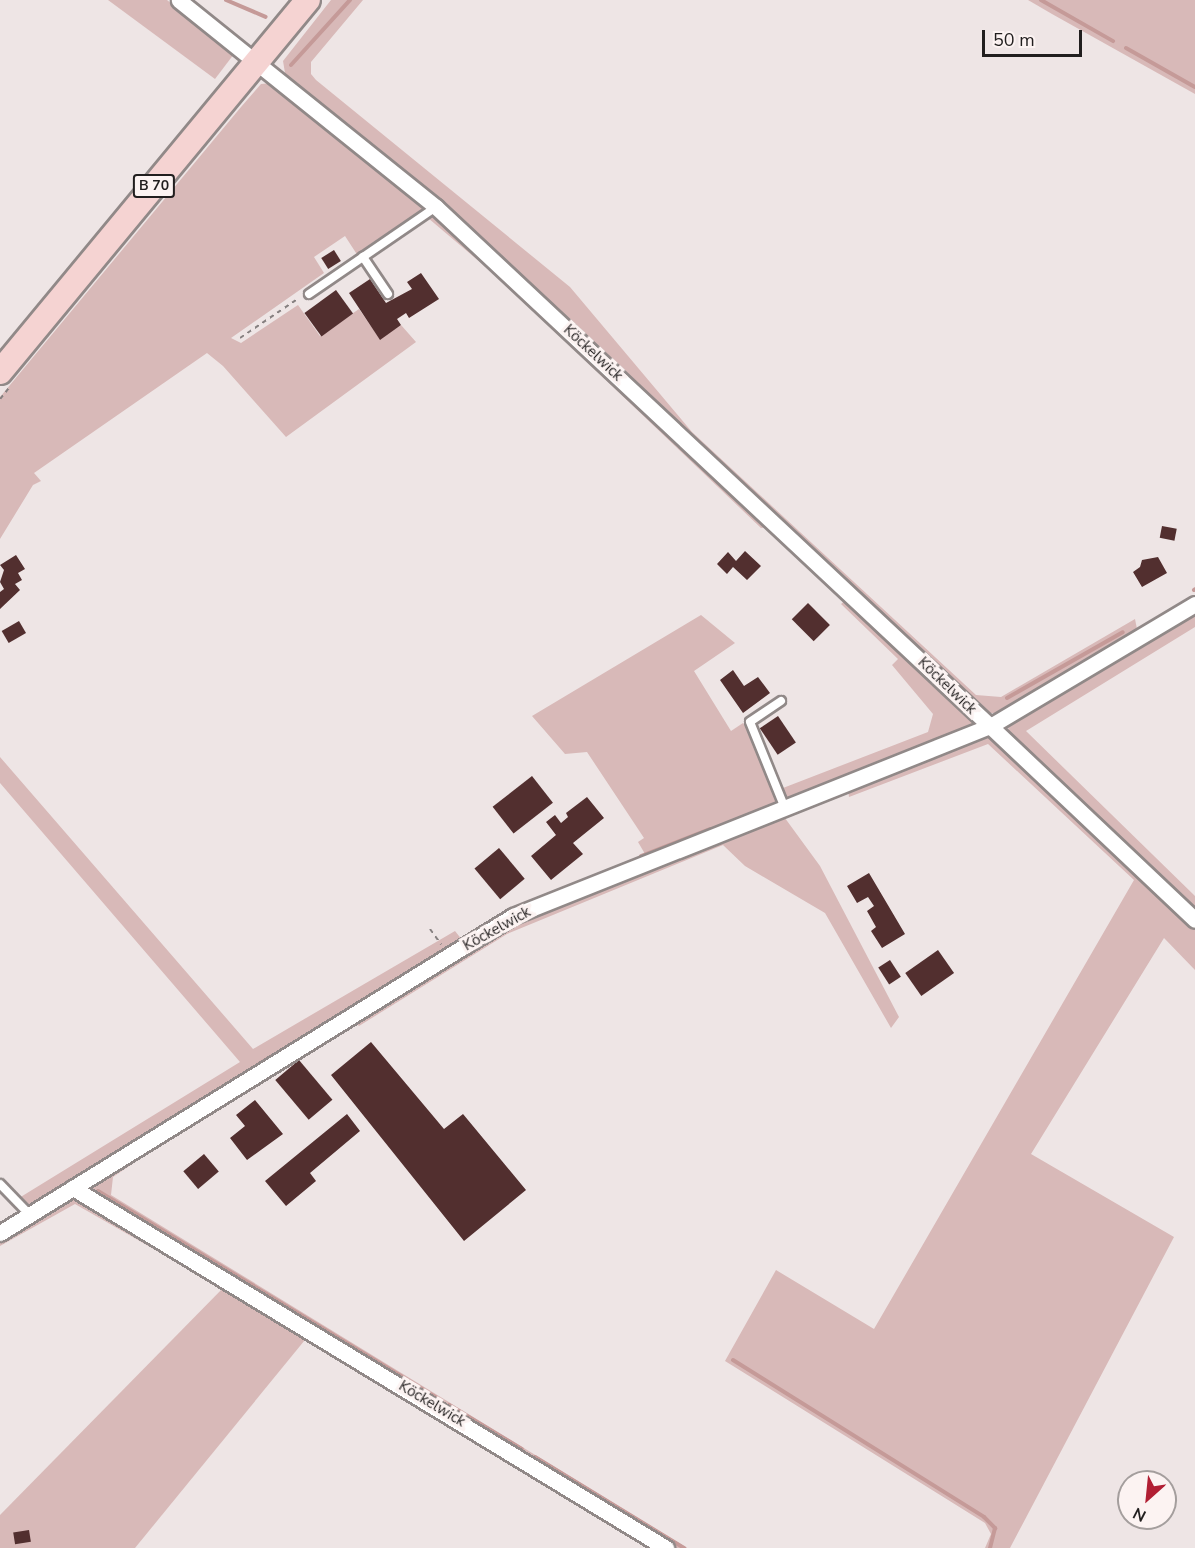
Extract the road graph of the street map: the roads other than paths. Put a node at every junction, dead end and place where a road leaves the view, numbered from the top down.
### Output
1 (178, 0) edge
2 (308, 0) edge
3 (258, 62) junction
4 (436, 207) junction
5 (363, 257) junction
6 (309, 294) road end
7 (388, 294) dead end
8 (0, 372) edge
9 (1195, 604) edge
10 (781, 701) dead end
11 (990, 726) junction
12 (785, 808) junction
13 (1195, 920) edge
14 (0, 1184) edge
15 (73, 1188) junction
16 (29, 1214) junction
17 (0, 1233) edge
18 (666, 1548) edge

1 - 3 street, Köckelwick
2 - 3 main road, B 70
3 - 4 street, Köckelwick
3 - 8 main road, B 70
4 - 5 lane
4 - 11 street, Köckelwick
5 - 6 lane
5 - 7 lane
9 - 11 street, Köckelwick
10 - 12 lane
11 - 12 street, Köckelwick
11 - 13 street, Köckelwick
12 - 15 street, Köckelwick
14 - 16 lane
15 - 16 street, Köckelwick
15 - 18 street, Köckelwick
16 - 17 street, Köckelwick

